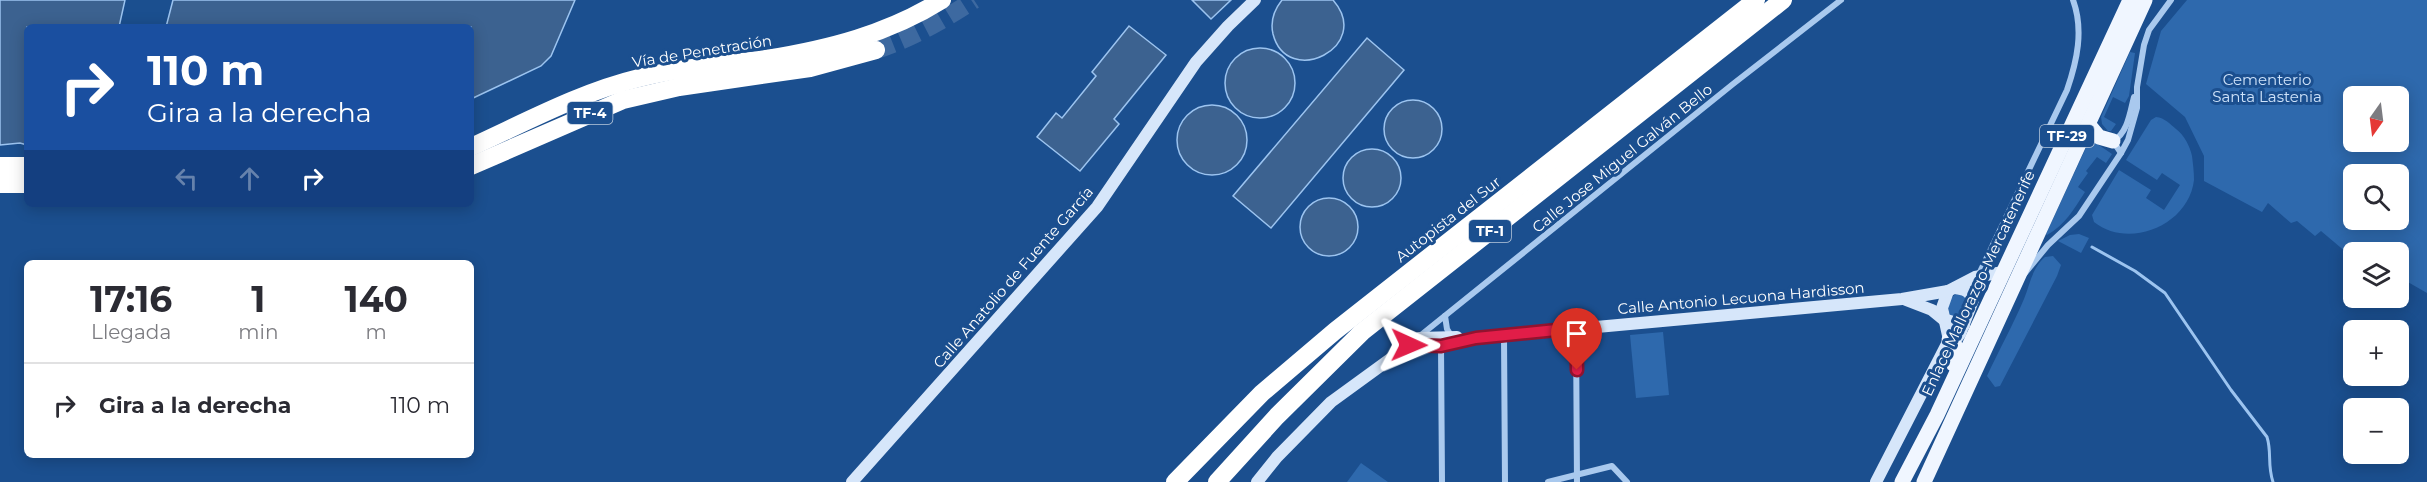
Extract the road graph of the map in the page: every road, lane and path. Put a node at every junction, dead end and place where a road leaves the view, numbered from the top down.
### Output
1 (942, 0) edge
2 (1255, 0) edge
3 (1756, 0) edge
4 (1783, 0) edge
5 (1841, 0) edge
6 (2073, 0) edge
7 (2130, 0) edge
8 (2145, 0) edge
9 (2171, 0) edge
10 (876, 50) tunnel mouth
11 (715, 74) junction
12 (2137, 87) junction
13 (2089, 125) junction
14 (474, 146) edge
15 (2117, 147) junction
16 (474, 165) edge
17 (0, 166) edge
18 (24, 174) edge
19 (24, 176) edge
20 (0, 184) edge
21 (2003, 272) junction
22 (2020, 276) junction
23 (1975, 277) junction
24 (1951, 289) junction
25 (1902, 299) junction
26 (1445, 316) junction
27 (1943, 319) junction
28 (1964, 325) junction
29 (1576, 328) junction
30 (1504, 336) junction
31 (1452, 337) junction
32 (1476, 338) junction
33 (1949, 340) junction
34 (1414, 342) junction
35 (1441, 346) junction
36 (1937, 415) junction
37 (1577, 474) junction
38 (852, 482) edge
39 (1175, 482) edge
40 (1217, 482) edge
41 (1257, 482) edge
42 (1442, 482) edge
43 (1505, 482) edge
44 (1548, 482) edge
45 (1578, 482) edge
46 (1627, 482) edge
47 (1876, 482) edge
48 (1902, 482) edge
49 (1924, 482) edge

1 - 11 highway, Vía de Penetración / TF-4
2 - 38 street, Calle Anatolio de Fuente García
3 - 39 highway, Autopista del Sur / TF-1
4 - 40 highway, TF-1
5 - 26 street, Calle Jose Miguel Galván Bello
6 - 23 street
7 - 21 main road, Enlace Mallorazgo-Mercatenerife / TF-29
8 - 13 main road, TF-29
9 - 12 street
10 - 11 highway, Vía de Penetración / TF-4
11 - 14 highway, Vía de Penetración / TF-4
11 - 16 highway, Vía de Penetración / TF-4
12 - 15 street
12 - 15 street
13 - 15 main road
13 - 22 main road, TF-29
15 - 22 street
17 - 18 highway
19 - 20 highway
21 - 23 street, Calle Antonio Lecuona Hardisson
21 - 36 main road, Enlace Mallorazgo-Mercatenerife / TF-29
22 - 49 main road, TF-29
23 - 24 street, Calle Antonio Lecuona Hardisson
24 - 25 street, Calle Antonio Lecuona Hardisson
24 - 27 street
24 - 28 street
25 - 27 street
25 - 29 street, Calle Antonio Lecuona Hardisson
26 - 31 street
26 - 34 street, Calle Jose Miguel Galván Bello
27 - 28 street
27 - 33 street
28 - 33 street
29 - 30 street, Calle Antonio Lecuona Hardisson
29 - 37 street
30 - 32 street, Calle Antonio Lecuona Hardisson
30 - 43 street
31 - 32 street, Calle Antonio Lecuona Hardisson
31 - 34 street, Calle Antonio Lecuona Hardisson
32 - 35 street, Calle Antonio Lecuona Hardisson
33 - 36 main road
33 - 47 street
34 - 35 street, Calle Antonio Lecuona Hardisson
34 - 41 street
35 - 42 street
36 - 48 main road, Enlace Mallorazgo-Mercatenerife / TF-29
37 - 44 street
37 - 45 street
37 - 46 street

